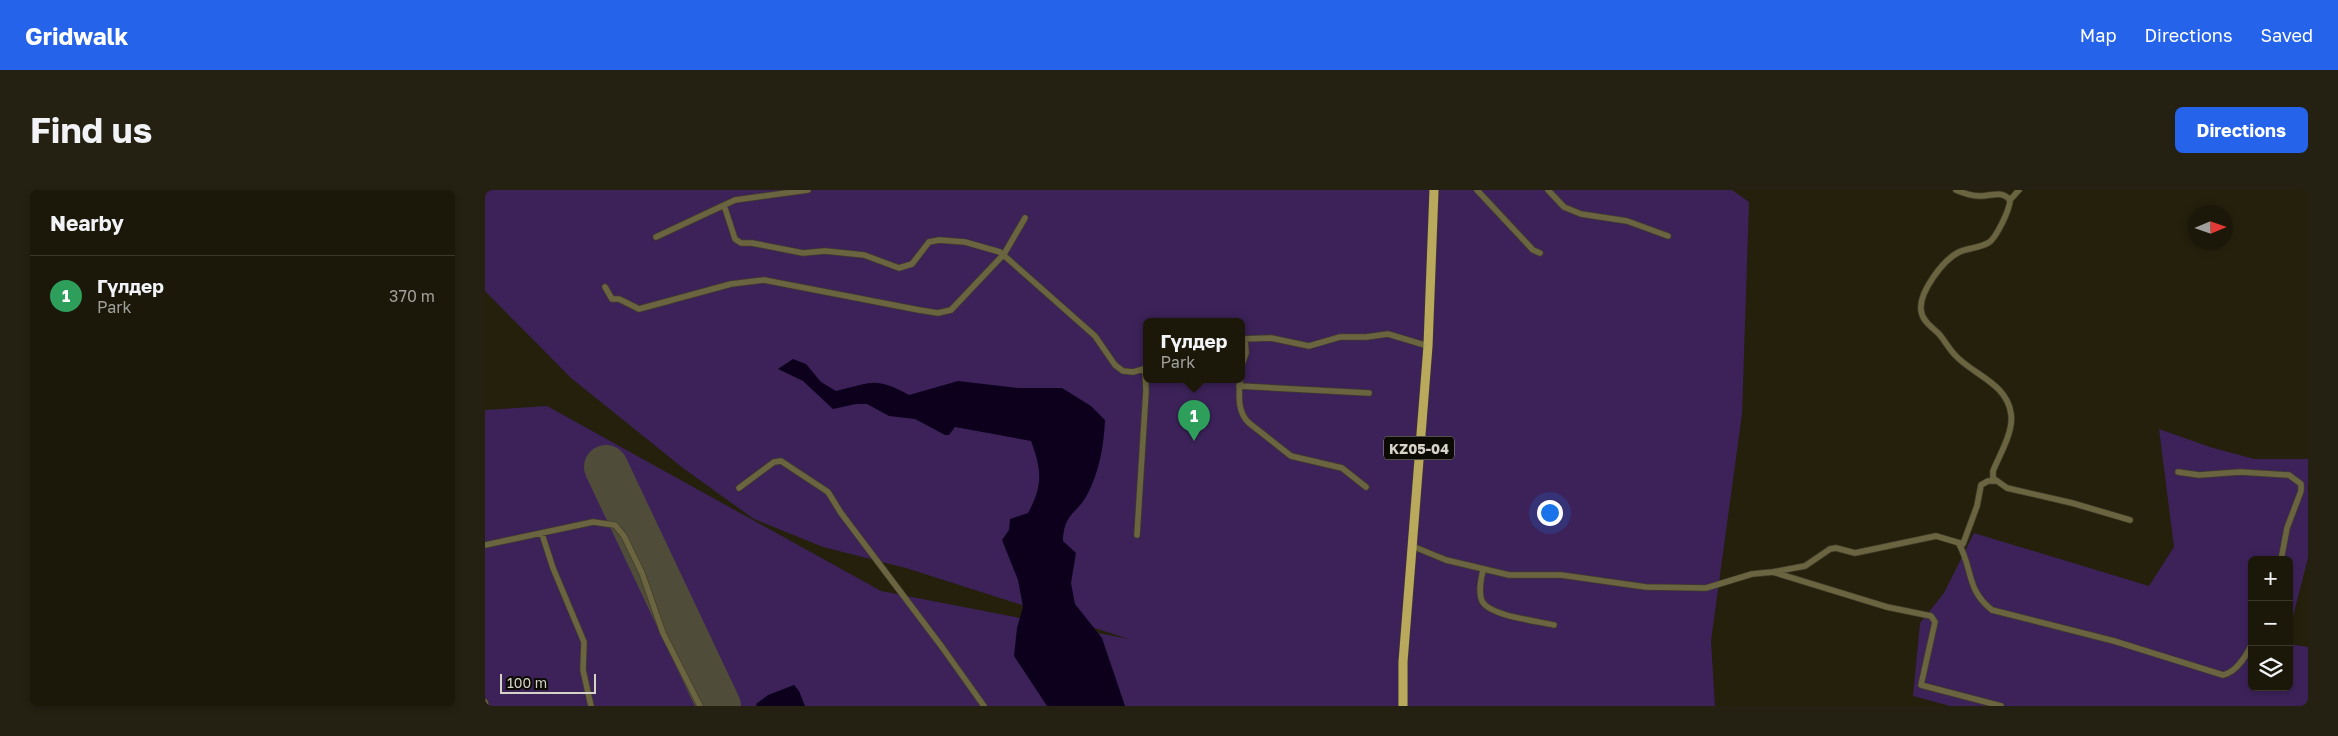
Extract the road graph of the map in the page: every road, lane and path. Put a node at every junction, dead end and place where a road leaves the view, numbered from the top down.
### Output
1 (808, 190) edge
2 (1434, 190) edge
3 (1477, 190) edge
4 (1548, 190) edge
5 (1956, 190) edge
6 (2019, 190) edge
7 (2010, 200) junction
8 (724, 205) junction
9 (1025, 218) dead end
10 (1668, 236) dead end
11 (656, 237) dead end
12 (1540, 253) dead end
13 (1004, 254) junction
14 (605, 288) dead end
15 (1245, 339) edge
16 (1427, 346) junction
17 (1143, 369) edge
18 (1146, 383) edge
19 (1240, 383) edge
20 (1369, 393) dead end
21 (2178, 472) dead end
22 (1995, 481) junction
23 (1366, 487) dead end
24 (739, 488) dead end
25 (2130, 520) dead end
26 (542, 534) junction
27 (1137, 535) dead end
28 (1959, 544) junction
29 (485, 545) edge
30 (1411, 546) junction
31 (2282, 556) edge
32 (1483, 570) junction
33 (1773, 572) junction
34 (1554, 625) dead end
35 (2251, 646) edge
36 (485, 702) edge
37 (486, 706) edge
38 (591, 706) edge
39 (700, 706) edge
40 (984, 706) edge
41 (1403, 706) edge
42 (2001, 706) edge

1 - 8 street
2 - 16 main road, KZ05-04
3 - 12 street
4 - 10 street
5 - 7 street
6 - 7 street
7 - 22 street
8 - 11 street
8 - 13 street
9 - 13 street
13 - 14 street
13 - 17 street
15 - 16 street
16 - 30 main road, KZ05-04
18 - 27 street
19 - 20 street
19 - 23 street
21 - 31 street
22 - 25 street
22 - 28 street
24 - 40 street
26 - 29 street
26 - 38 street
26 - 39 street
28 - 33 street
28 - 35 street
30 - 32 street
30 - 41 main road, KZ05-04
32 - 33 street
32 - 34 street
33 - 42 street
36 - 37 street

